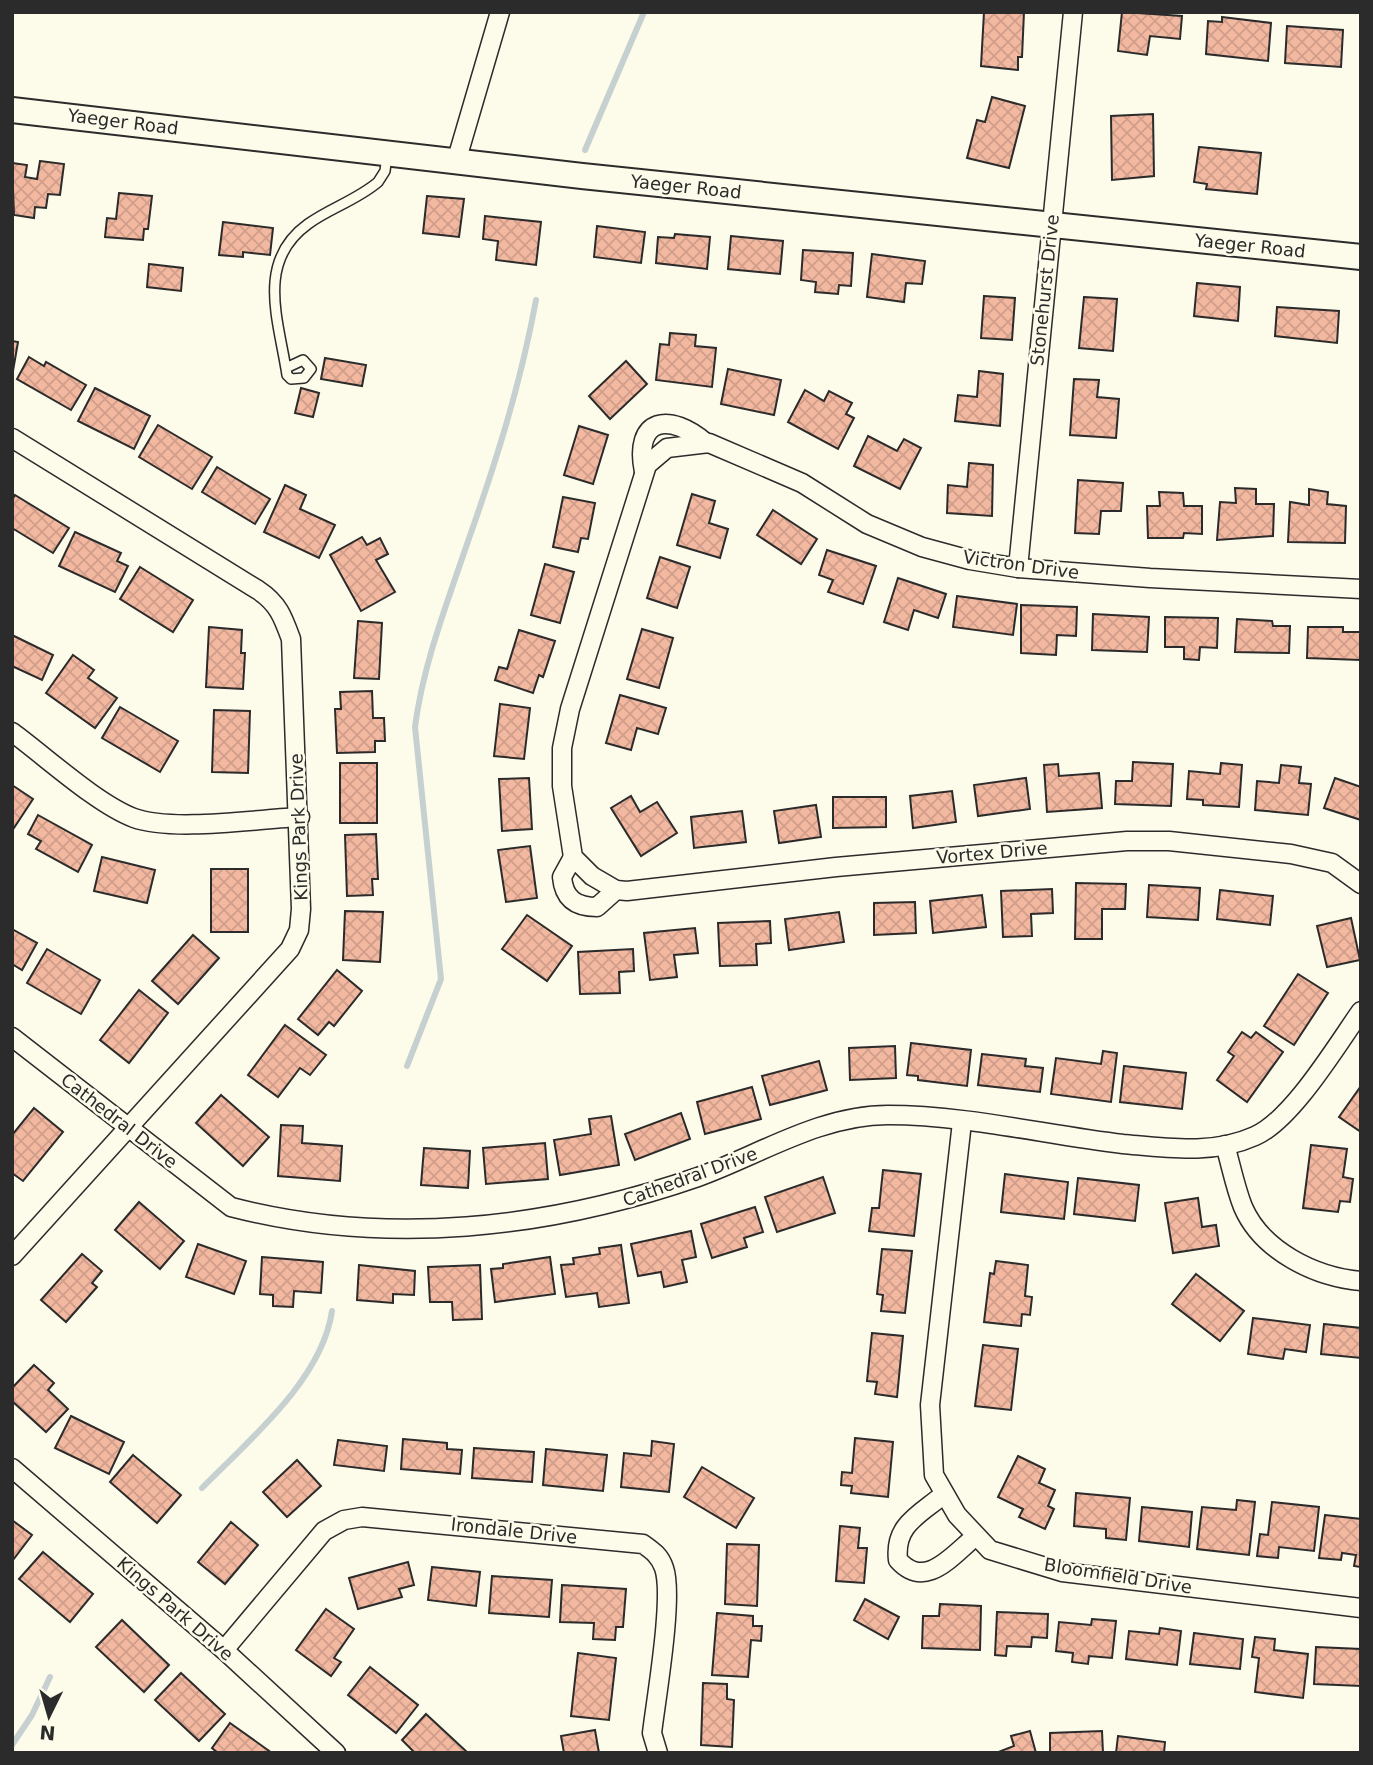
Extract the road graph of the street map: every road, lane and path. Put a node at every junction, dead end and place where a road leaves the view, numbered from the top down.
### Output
1 (500, 12) edge
2 (1073, 12) edge
3 (12, 110) edge
4 (387, 153) junction
5 (456, 162) junction
6 (1053, 226) junction
7 (1361, 257) edge
8 (286, 368) dead end
9 (12, 438) edge
10 (706, 443) junction
11 (667, 448) joint
12 (644, 472) junction
13 (1018, 568) junction
14 (1361, 589) edge
15 (12, 732) edge
16 (300, 817) junction
17 (573, 857) junction
18 (1361, 884) edge
19 (616, 890) junction
20 (1361, 1011) edge
21 (12, 1037) edge
22 (962, 1122) junction
23 (127, 1128) junction
24 (1225, 1145) junction
25 (12, 1256) edge
26 (1361, 1281) edge
27 (12, 1468) edge
28 (943, 1495) junction
29 (976, 1536) junction
30 (1361, 1608) edge
31 (224, 1650) junction
32 (336, 1753) edge
33 (658, 1753) edge

1 - 5 street
2 - 6 street, Stonehurst Drive
3 - 4 street, Yaeger Road
4 - 5 street, Yaeger Road
4 - 8 lane
5 - 6 street, Yaeger Road
6 - 7 street, Yaeger Road
6 - 13 street, Stonehurst Drive
9 - 16 street, Kings Park Drive
10 - 11 street, Victron Drive
10 - 12 street, Victron Drive
10 - 13 street, Victron Drive
11 - 12 street, Vortex Drive
12 - 17 street, Vortex Drive
13 - 14 street, Victron Drive
15 - 16 street
16 - 23 street, Kings Park Drive
17 - 19 street
17 - 19 street, Vortex Drive
18 - 19 street, Vortex Drive
20 - 24 street, Cathedral Drive
21 - 23 street, Cathedral Drive
22 - 23 street, Cathedral Drive
22 - 24 street, Cathedral Drive
22 - 28 street, Bloomfield Drive
23 - 25 street, Kings Park Drive
24 - 26 street
27 - 31 street, Kings Park Drive
28 - 29 street, Bloomfield Drive
28 - 29 street
29 - 30 street, Bloomfield Drive
31 - 32 street, Kings Park Drive
31 - 33 street, Irondale Drive

